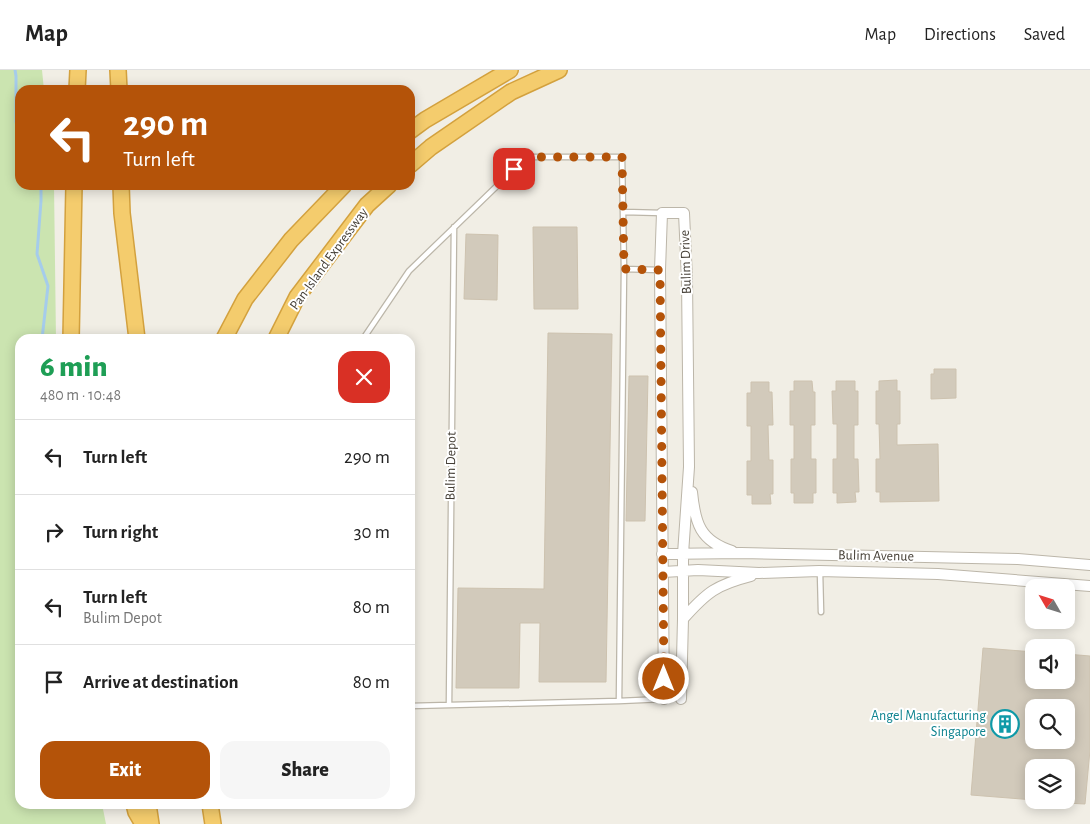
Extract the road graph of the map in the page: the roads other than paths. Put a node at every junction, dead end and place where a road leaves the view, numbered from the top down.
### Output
1 (78, 70) edge
2 (118, 70) edge
3 (510, 70) edge
4 (559, 70) edge
5 (77, 85) edge
6 (119, 85) edge
7 (415, 128) edge
8 (415, 161) edge
9 (74, 190) edge
10 (121, 190) edge
11 (339, 190) edge
12 (384, 190) edge
13 (624, 212) junction
14 (662, 213) junction
15 (454, 227) junction
16 (624, 269) junction
17 (660, 270) junction
18 (71, 334) edge
19 (136, 334) edge
20 (227, 334) edge
21 (279, 334) edge
22 (366, 334) edge
23 (689, 467) junction
24 (662, 554) junction
25 (683, 554) junction
26 (740, 554) junction
27 (1090, 565) edge
28 (683, 571) junction
29 (820, 571) junction
30 (663, 572) junction
31 (759, 573) junction
32 (1090, 586) edge
33 (822, 612) dead end
34 (683, 619) junction
35 (664, 699) joint
36 (681, 699) dead end
37 (619, 701) junction
38 (449, 705) junction
39 (415, 706) edge
40 (135, 809) edge
41 (149, 809) edge
42 (211, 809) edge
43 (214, 809) edge
44 (143, 824) edge
45 (151, 824) edge
46 (214, 824) edge

1 - 5 highway
2 - 6 highway
3 - 7 highway
4 - 8 highway
9 - 18 highway
10 - 19 highway
11 - 20 highway
12 - 21 highway, Pan-Island Expressway
13 - 14 lane
13 - 15 lane
13 - 16 lane
14 - 17 street, Bulim Drive
14 - 23 street, Bulim Drive
15 - 22 lane
15 - 38 lane, Bulim Depot
16 - 17 lane
16 - 37 lane
17 - 24 street, Bulim Drive
23 - 25 street, Bulim Drive
23 - 26 street
24 - 25 street, Bulim Avenue
24 - 30 street, Bulim Drive
25 - 26 street, Bulim Avenue
25 - 28 street, Bulim Drive
26 - 27 street, Bulim Avenue
28 - 30 street, Bulim Avenue
28 - 31 street, Bulim Avenue
28 - 34 street, Bulim Drive
29 - 31 street, Bulim Avenue
29 - 32 street, Bulim Avenue
29 - 33 lane
30 - 35 street, Bulim Drive
31 - 34 street
34 - 36 street, Bulim Drive
35 - 37 lane
37 - 38 lane
38 - 39 lane
40 - 44 highway
41 - 45 highway
42 - 46 highway
43 - 46 highway

